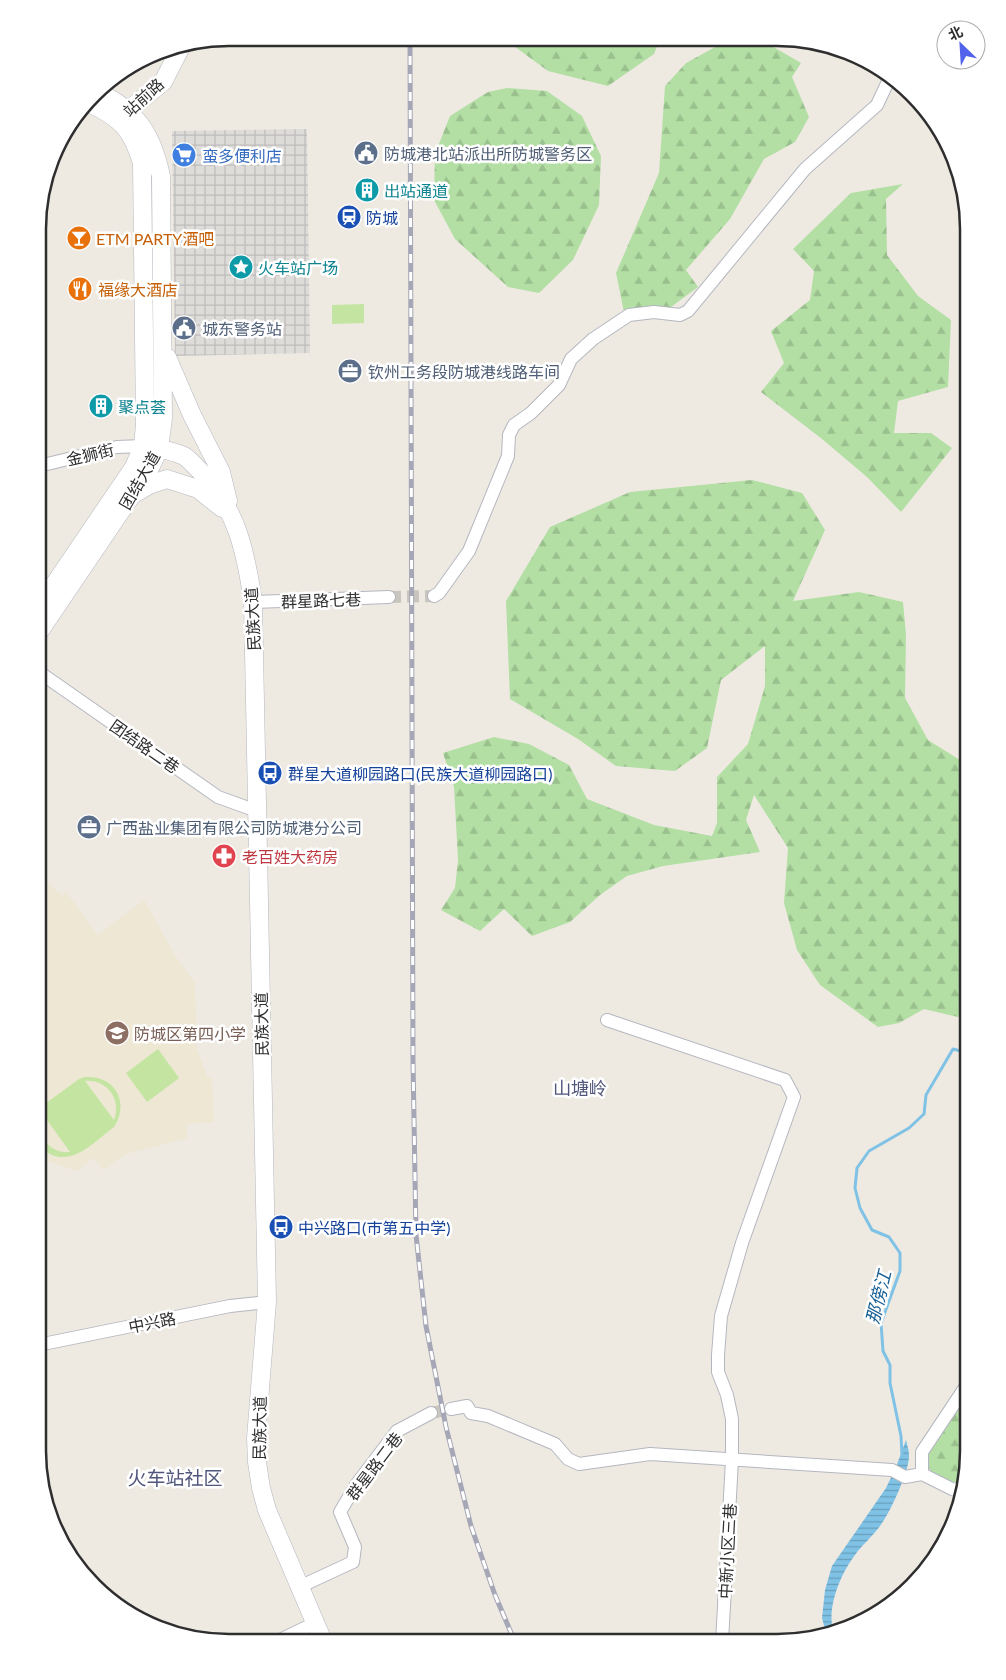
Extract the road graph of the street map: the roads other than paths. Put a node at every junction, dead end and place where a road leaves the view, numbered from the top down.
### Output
1 (178, 53) edge
2 (887, 83) edge
3 (103, 97) edge
4 (95, 105) edge
5 (123, 115) junction
6 (163, 345) junction
7 (151, 448) junction
8 (46, 464) edge
9 (132, 495) junction
10 (232, 516) junction
11 (434, 596) dead end
12 (46, 597) edge
13 (389, 597) tunnel mouth
14 (253, 602) junction
15 (46, 620) edge
16 (46, 678) edge
17 (257, 811) junction
18 (607, 1020) dead end
19 (267, 1302) junction
20 (46, 1343) edge
21 (960, 1393) edge
22 (451, 1409) tunnel mouth
23 (431, 1413) tunnel mouth
24 (732, 1460) junction
25 (922, 1474) junction
26 (956, 1490) edge
27 (299, 1586) junction
28 (315, 1623) junction
29 (292, 1634) edge
30 (315, 1634) edge
31 (320, 1634) edge
32 (722, 1634) edge

1 - 5 main road, 站前路
2 - 11 street
3 - 5 main road
4 - 5 main road
5 - 6 main road, 团结大道
5 - 7 main road, 团结大道
6 - 7 main road, 团结大道
6 - 10 main road
7 - 8 street, 金狮街
7 - 9 main road, 团结大道
7 - 10 main road, 民族大道
7 - 12 main road, 团结大道
9 - 10 main road
9 - 15 main road, 团结大道
10 - 14 main road, 民族大道
13 - 14 street, 群星路七巷
14 - 17 main road, 民族大道
16 - 17 street, 团结路二巷
17 - 19 main road, 民族大道
18 - 24 street, 中新小区三巷
19 - 20 street, 中兴路
19 - 27 main road, 民族大道
21 - 25 street
22 - 24 street
23 - 27 street, 群星路二巷
24 - 25 street
24 - 32 street, 中新小区三巷
25 - 26 street
27 - 28 main road, 民族大道
28 - 29 street
28 - 30 main road
28 - 31 main road, 民族大道

